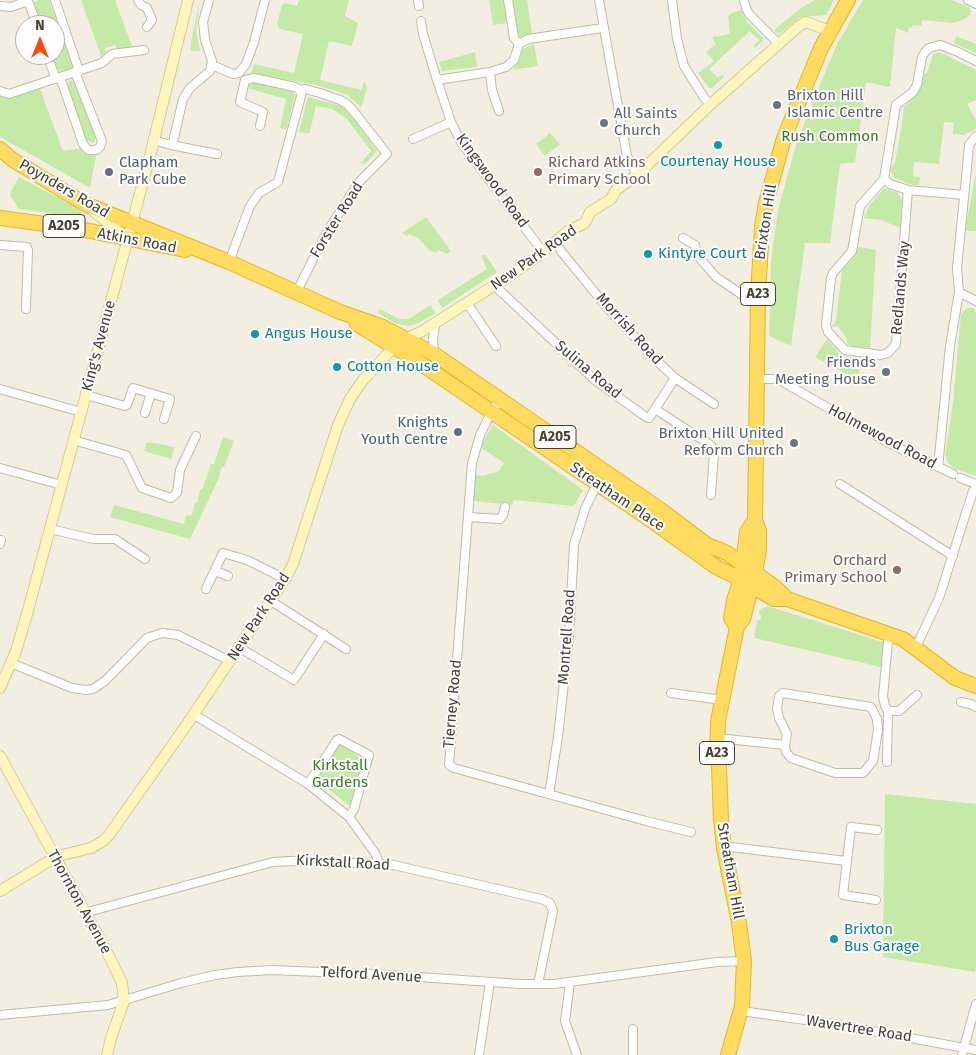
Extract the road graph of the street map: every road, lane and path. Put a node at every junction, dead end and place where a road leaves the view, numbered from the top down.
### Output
1 (29, 0) edge
2 (55, 0) edge
3 (138, 0) edge
4 (188, 0) edge
5 (210, 0) edge
6 (265, 0) edge
7 (508, 0) edge
8 (599, 0) edge
9 (672, 0) edge
10 (744, 0) edge
11 (848, 0) edge
12 (968, 0) edge
13 (976, 4) edge
14 (0, 6) edge
15 (34, 15) edge
16 (421, 21) dead end
17 (147, 27) dead end
18 (603, 28) junction
19 (830, 32) junction
20 (519, 44) junction
21 (778, 44) junction
22 (144, 50) dead end
23 (976, 61) edge
24 (52, 65) edge
25 (212, 65) junction
26 (77, 71) junction
27 (490, 72) junction
28 (58, 78) junction
29 (436, 80) junction
30 (300, 90) junction
31 (0, 91) edge
32 (712, 104) junction
33 (499, 111) dead end
34 (451, 122) junction
35 (260, 126) dead end
36 (976, 136) edge
37 (413, 139) dead end
38 (153, 140) junction
39 (171, 145) junction
40 (0, 149) edge
41 (217, 154) dead end
42 (7, 161) edge
43 (967, 167) junction
44 (976, 169) edge
45 (637, 175) junction
46 (884, 179) junction
47 (908, 190) junction
48 (964, 195) junction
49 (86, 204) junction
50 (0, 218) edge
51 (130, 223) junction
52 (127, 238) junction
53 (683, 238) dead end
54 (556, 241) junction
55 (0, 246) edge
56 (543, 252) junction
57 (215, 257) junction
58 (229, 262) junction
59 (495, 286) junction
60 (297, 292) junction
61 (959, 292) junction
62 (758, 295) junction
63 (976, 301) edge
64 (467, 303) junction
65 (26, 309) dead end
66 (436, 322) junction
67 (399, 341) junction
68 (496, 346) dead end
69 (434, 354) junction
70 (675, 378) junction
71 (757, 379) junction
72 (0, 389) edge
73 (151, 393) junction
74 (86, 395) junction
75 (500, 399) junction
76 (714, 404) dead end
77 (655, 410) junction
78 (81, 412) junction
79 (145, 412) dead end
80 (492, 412) junction
81 (164, 419) dead end
82 (196, 436) dead end
83 (73, 440) junction
84 (938, 467) junction
85 (0, 468) edge
86 (597, 484) junction
87 (840, 484) dead end
88 (62, 485) junction
89 (975, 488) edge
90 (711, 495) dead end
91 (504, 507) dead end
92 (468, 517) junction
93 (755, 520) junction
94 (50, 529) junction
95 (707, 545) junction
96 (953, 556) junction
97 (145, 559) dead end
98 (743, 565) junction
99 (215, 570) junction
100 (228, 576) dead end
101 (749, 579) junction
102 (285, 580) junction
103 (206, 589) dead end
104 (271, 601) junction
105 (324, 634) junction
106 (891, 634) junction
107 (916, 647) junction
108 (240, 648) junction
109 (346, 648) dead end
110 (230, 661) junction
111 (11, 663) junction
112 (976, 686) edge
113 (0, 688) edge
114 (670, 693) dead end
115 (917, 695) dead end
116 (722, 700) junction
117 (961, 702) dead end
118 (976, 706) edge
119 (888, 712) junction
120 (193, 714) junction
121 (717, 738) junction
122 (785, 745) junction
123 (0, 756) edge
124 (887, 762) dead end
125 (308, 784) junction
126 (549, 794) junction
127 (349, 817) junction
128 (877, 830) dead end
129 (691, 832) dead end
130 (724, 848) junction
131 (54, 858) junction
132 (846, 861) junction
133 (379, 863) junction
134 (0, 891) edge
135 (876, 900) dead end
136 (84, 913) junction
137 (744, 961) junction
138 (490, 982) junction
139 (570, 983) junction
140 (538, 984) junction
141 (124, 1000) junction
142 (976, 1004) edge
143 (741, 1011) junction
144 (0, 1015) edge
145 (633, 1029) dead end
146 (976, 1050) edge
147 (963, 1051) edge
148 (107, 1055) edge
149 (479, 1055) edge
150 (577, 1055) edge
151 (633, 1055) edge
152 (728, 1055) edge

1 - 14 street
1 - 15 street
2 - 26 street
3 - 17 street
4 - 38 street, King's Avenue
5 - 25 street
6 - 25 street
7 - 20 street
8 - 18 street
9 - 32 street
10 - 21 street
11 - 19 highway, Brixton Hill / A23
12 - 13 street
16 - 29 street, Kingswood Road
18 - 20 street
18 - 45 street
19 - 21 street, New Park Road
19 - 62 highway, Brixton Hill / A23
20 - 27 street
21 - 32 street, New Park Road
22 - 26 street
23 - 46 street
24 - 28 street
25 - 39 street
26 - 28 street
26 - 28 street
27 - 29 street
27 - 33 street
28 - 31 street
29 - 34 street, Kingswood Road
30 - 35 street
30 - 58 street
30 - 60 street, Forster Road
32 - 45 street, New Park Road
34 - 37 street
34 - 56 street, Kingswood Road
36 - 43 street
38 - 39 street
38 - 51 street, King's Avenue
39 - 41 street
40 - 42 highway, Poynders Road / A205
42 - 49 highway, Poynders Road / A205
43 - 44 street
43 - 48 street
45 - 54 street, New Park Road
46 - 47 street
46 - 47 street, Redlands Way
47 - 48 street
48 - 61 street
49 - 51 highway, Poynders Road / A205
49 - 52 street, A205
50 - 52 highway, Atkins Road / A205
51 - 52 street, King's Avenue
51 - 57 highway, Atkins Road / A205
52 - 57 highway, Atkins Road / A205
52 - 74 street, King's Avenue
53 - 62 street
54 - 56 street, New Park Road
54 - 70 street, Morrish Road
55 - 65 street
56 - 59 street, New Park Road
57 - 58 highway, Atkins Road / A205
58 - 60 highway, Atkins Road / A205
59 - 64 street, New Park Road
59 - 77 street, Sulina Road
60 - 67 highway, Atkins Road / A205
61 - 63 street
61 - 84 street
62 - 71 highway, Brixton Hill / A23
64 - 66 street, New Park Road
64 - 68 street
66 - 67 street, New Park Road
66 - 69 street
67 - 69 highway, Streatham Place / A205
67 - 80 highway, Streatham Place / A205
67 - 102 street, New Park Road
69 - 75 highway, Streatham Place / A205
70 - 76 street, Morrish Road
70 - 77 street
71 - 84 street, Holmewood Road
71 - 93 highway, Brixton Hill / A23
72 - 78 street
73 - 74 street
73 - 79 street
73 - 81 street
74 - 78 street, King's Avenue
75 - 80 street, Tierney Road
75 - 95 highway, Streatham Place / A205
77 - 90 street
78 - 83 street, King's Avenue
80 - 86 highway, Streatham Place / A205
80 - 92 street, Tierney Road
82 - 83 street
83 - 88 street, King's Avenue
84 - 89 street, Holmewood Road
85 - 88 street
86 - 101 highway, Streatham Place / A205
86 - 126 street, Montrell Road
87 - 96 street
88 - 94 street, King's Avenue
89 - 96 street
91 - 92 street
92 - 126 street, Tierney Road
93 - 98 highway, Brixton Hill / A23
93 - 101 highway, Brixton Hill / A23
94 - 97 street
94 - 111 street, King's Avenue
95 - 98 highway, Streatham Place / A205
95 - 101 highway
96 - 107 street
98 - 101 highway, Brixton Hill / A23
99 - 100 street
99 - 102 street
99 - 103 street
101 - 106 highway, A205
101 - 116 highway, Streatham Hill / A23
102 - 104 street, New Park Road
104 - 105 street
104 - 108 street, New Park Road
105 - 108 street
105 - 109 street
106 - 107 highway, A205
106 - 119 street
107 - 112 highway, A205
108 - 110 street, New Park Road
110 - 111 street
110 - 120 street, New Park Road
111 - 113 street, King's Avenue
114 - 116 street
115 - 119 street
116 - 121 highway, Streatham Hill / A23
117 - 118 street
119 - 124 street
120 - 125 street
120 - 131 street, New Park Road
121 - 122 street
121 - 130 highway, Streatham Hill / A23
122 - 122 street
123 - 131 street, Thornton Avenue
125 - 127 street
125 - 127 street
126 - 129 street, Tierney Road
127 - 133 street
128 - 132 street
130 - 132 street
130 - 137 highway, Streatham Hill / A23
131 - 134 street, New Park Road
131 - 136 street, Thornton Avenue
132 - 135 street
133 - 136 street, Kirkstall Road
133 - 140 street, Kirkstall Road
136 - 141 street, Thornton Avenue
137 - 139 street, Telford Avenue
137 - 143 highway, Streatham Hill / A23
138 - 140 street, Telford Avenue
138 - 141 street, Telford Avenue
138 - 149 street
139 - 140 street, Telford Avenue
139 - 150 street
141 - 144 street, Telford Avenue
141 - 148 street
142 - 147 street
143 - 147 street, Wavertree Road
143 - 152 highway, Streatham Hill / A23
145 - 151 street
146 - 147 street, Wavertree Road

